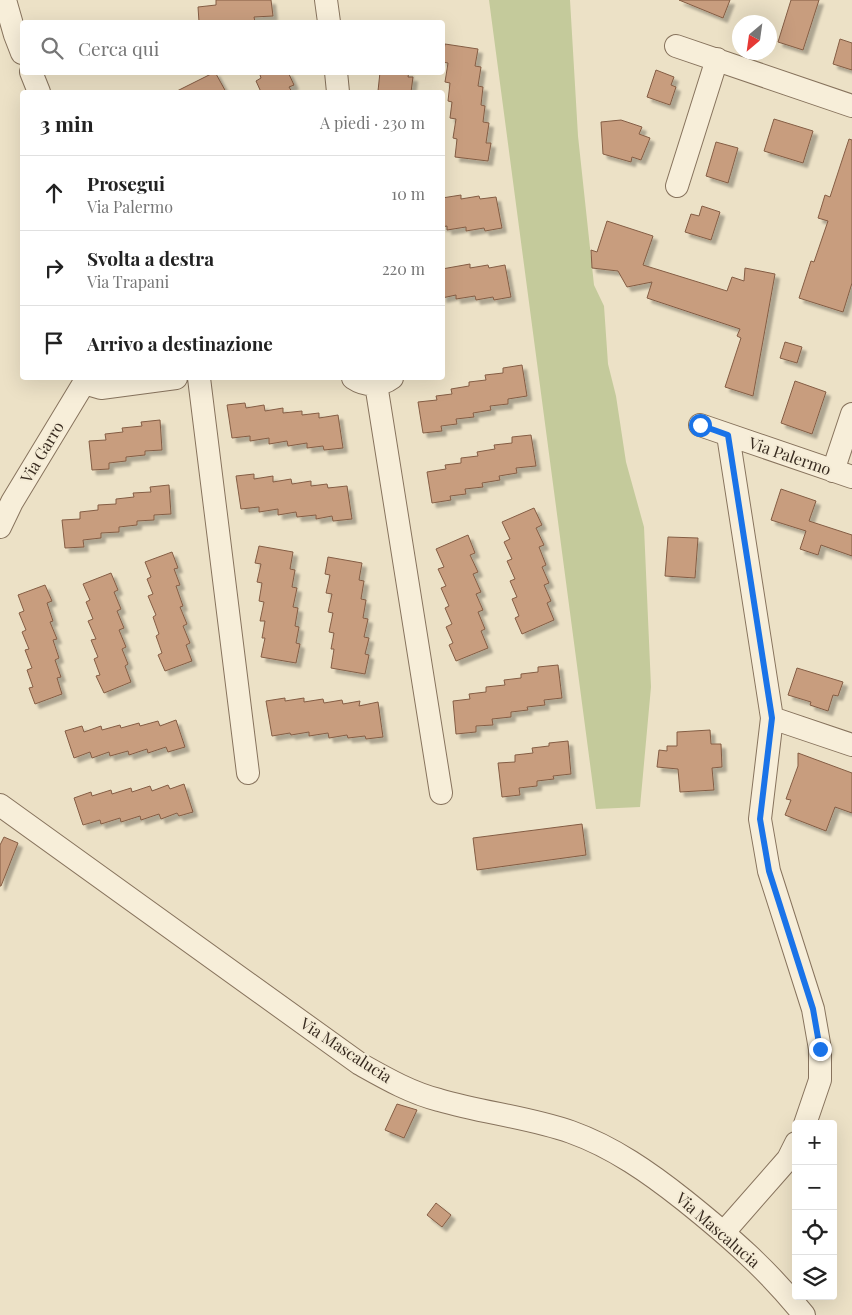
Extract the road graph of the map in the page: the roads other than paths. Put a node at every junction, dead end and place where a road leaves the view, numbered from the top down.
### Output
1 (5, 0) edge
2 (326, 0) edge
3 (329, 20) edge
4 (676, 46) dead end
5 (20, 48) edge
6 (717, 59) junction
7 (32, 75) edge
8 (336, 75) edge
9 (38, 90) edge
10 (338, 90) edge
11 (852, 106) edge
12 (677, 186) dead end
13 (85, 380) edge
14 (161, 380) edge
15 (199, 380) edge
16 (356, 380) edge
17 (384, 381) edge
18 (852, 414) edge
19 (700, 425) dead end
20 (728, 435) junction
21 (843, 474) edge
22 (0, 527) edge
23 (772, 718) junction
24 (852, 745) edge
25 (248, 773) dead end
26 (442, 793) dead end
27 (1, 805) edge
28 (807, 1120) edge
29 (792, 1151) edge
30 (724, 1232) junction
31 (804, 1315) edge

1 - 5 street
2 - 3 street
4 - 6 street
6 - 11 street
6 - 12 street
7 - 9 street
8 - 10 street
13 - 14 street
13 - 22 street, Via Garro
15 - 25 street
16 - 17 street
17 - 26 street
18 - 21 street
19 - 20 street, Via Palermo
20 - 21 street, Via Palermo
20 - 23 street
23 - 24 street
23 - 28 street
27 - 30 street, Via Mascalucia
29 - 30 street
30 - 31 street, Via Mascalucia

